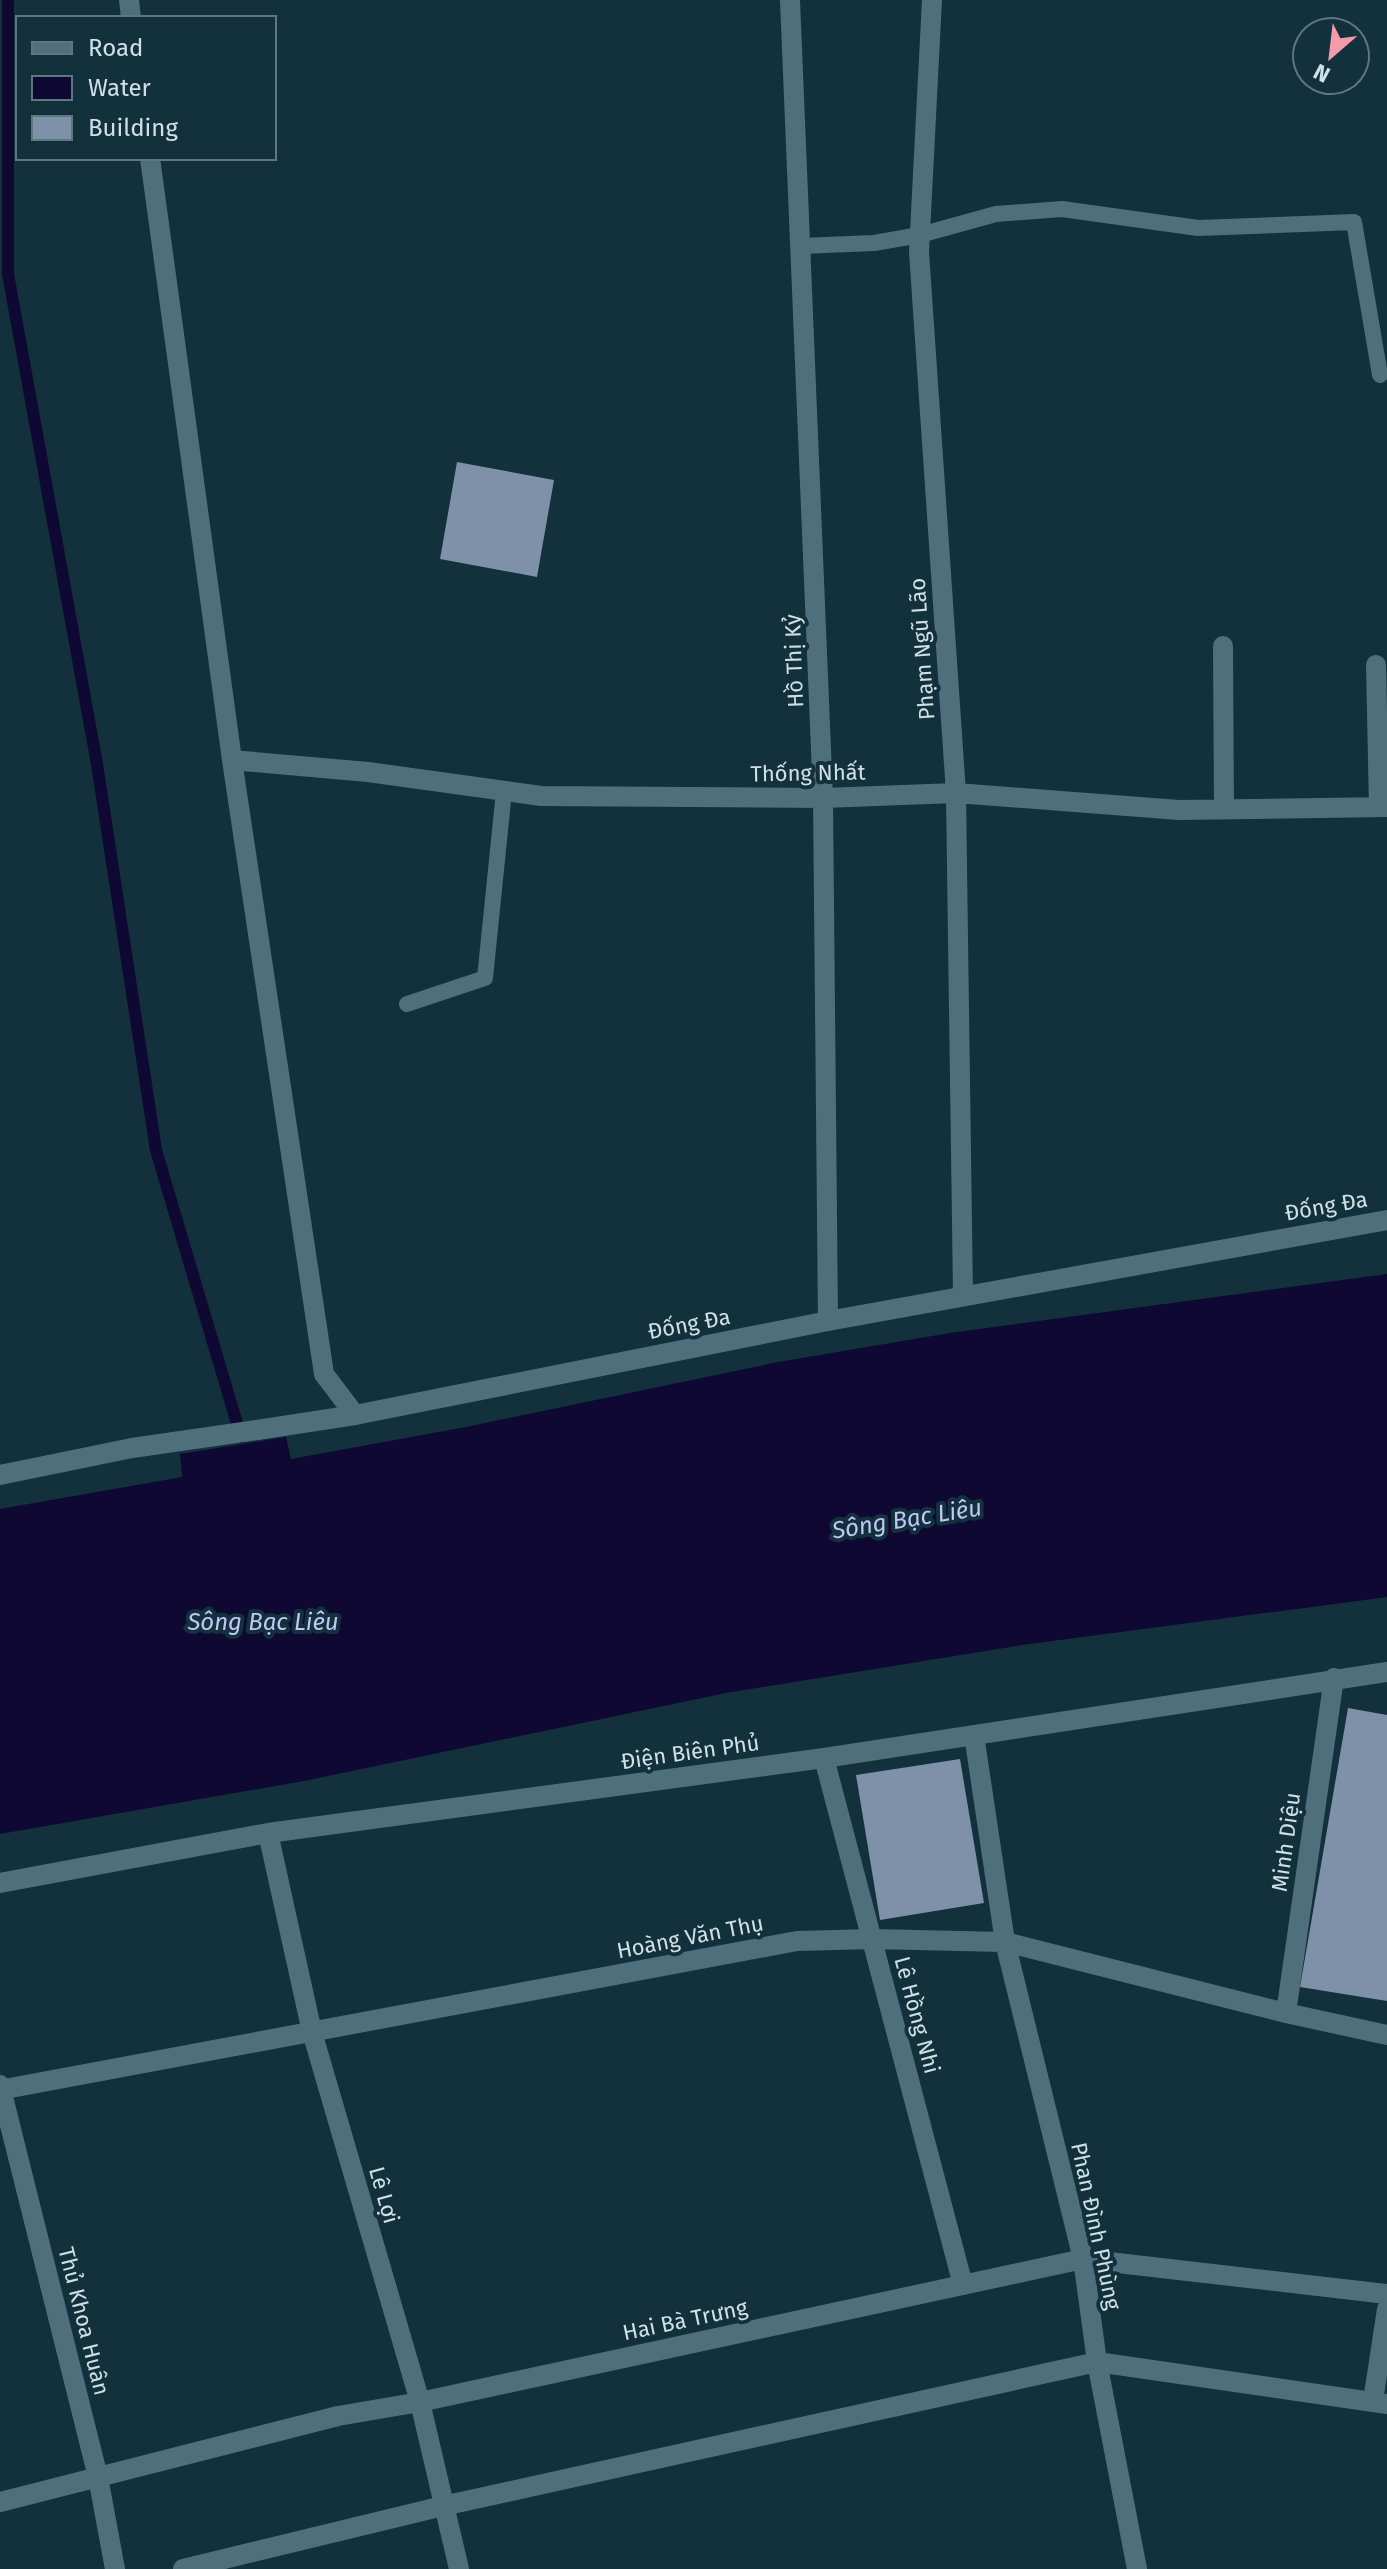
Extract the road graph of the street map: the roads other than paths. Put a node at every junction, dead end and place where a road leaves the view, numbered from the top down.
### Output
1 (790, 0) edge
2 (932, 0) edge
3 (150, 160) edge
4 (920, 235) junction
5 (801, 246) junction
6 (1380, 375) dead end
7 (1223, 646) dead end
8 (1376, 665) dead end
9 (232, 760) junction
10 (504, 791) junction
11 (956, 793) junction
12 (823, 798) junction
13 (1383, 807) edge
14 (1224, 809) junction
15 (407, 1004) dead end
16 (1387, 1220) edge
17 (963, 1296) junction
18 (828, 1321) junction
19 (355, 1415) junction
20 (0, 1475) edge
21 (1387, 1672) edge
22 (1334, 1678) junction
23 (974, 1735) junction
24 (824, 1758) junction
25 (268, 1833) junction
26 (0, 1883) edge
27 (872, 1939) junction
28 (1005, 1942) junction
29 (1286, 2013) junction
30 (312, 2032) junction
31 (1387, 2035) edge
32 (0, 2089) edge
33 (1083, 2259) junction
34 (963, 2285) junction
35 (1387, 2294) edge
36 (1387, 2309) edge
37 (1097, 2362) junction
38 (420, 2402) junction
39 (1380, 2403) edge
40 (98, 2477) junction
41 (0, 2502) edge
42 (443, 2506) junction
43 (115, 2569) edge
44 (183, 2569) edge
45 (459, 2569) edge
46 (1137, 2569) edge

1 - 5 street, Hồ Thị Kỷ
2 - 4 street, Phạm Ngũ Lão
3 - 9 street
4 - 5 lane
4 - 6 lane
4 - 11 street, Phạm Ngũ Lão
5 - 12 street, Hồ Thị Kỷ
7 - 14 street
8 - 13 street
9 - 10 street, Thống Nhất
9 - 19 street
10 - 12 street, Thống Nhất
10 - 15 lane
11 - 12 street, Thống Nhất
11 - 14 street, Thống Nhất
11 - 17 street, Phạm Ngũ Lão
12 - 18 street, Hồ Thị Kỷ
13 - 14 street, Thống Nhất
16 - 17 street, Đống Đa
17 - 18 street, Đống Đa
18 - 19 street, Đống Đa
19 - 20 street, Đống Đa
21 - 22 street, Điện Biên Phủ
22 - 23 street, Điện Biên Phủ
22 - 29 street, Minh Diệu
23 - 24 street, Điện Biên Phủ
23 - 28 street, Phan Đình Phùng
24 - 25 street, Điện Biên Phủ
24 - 27 street, Lê Hồng Nhi
25 - 26 street, Điện Biên Phủ
25 - 30 street, Lê Lợi
27 - 28 street, Hoàng Văn Thụ
27 - 30 street, Hoàng Văn Thụ
27 - 34 street, Lê Hồng Nhi
28 - 29 street, Hoàng Văn Thụ
28 - 33 street, Phan Đình Phùng
29 - 31 street, Hoàng Văn Thụ
30 - 32 street, Hoàng Văn Thụ
30 - 38 street, Lê Lợi
32 - 40 street, Thủ Khoa Huân
33 - 34 street, Hai Bà Trưng
33 - 35 street, Hai Bà Trưng
33 - 37 street, Phan Đình Phùng
34 - 38 street, Hai Bà Trưng
36 - 39 street
37 - 39 street
37 - 42 street
37 - 46 street, Phan Đình Phùng
38 - 40 street, Hai Bà Trưng
38 - 42 street, Lê Lợi
40 - 41 street, Hai Bà Trưng
40 - 43 street, Thủ Khoa Huân
42 - 44 street
42 - 45 street, Lê Lợi

